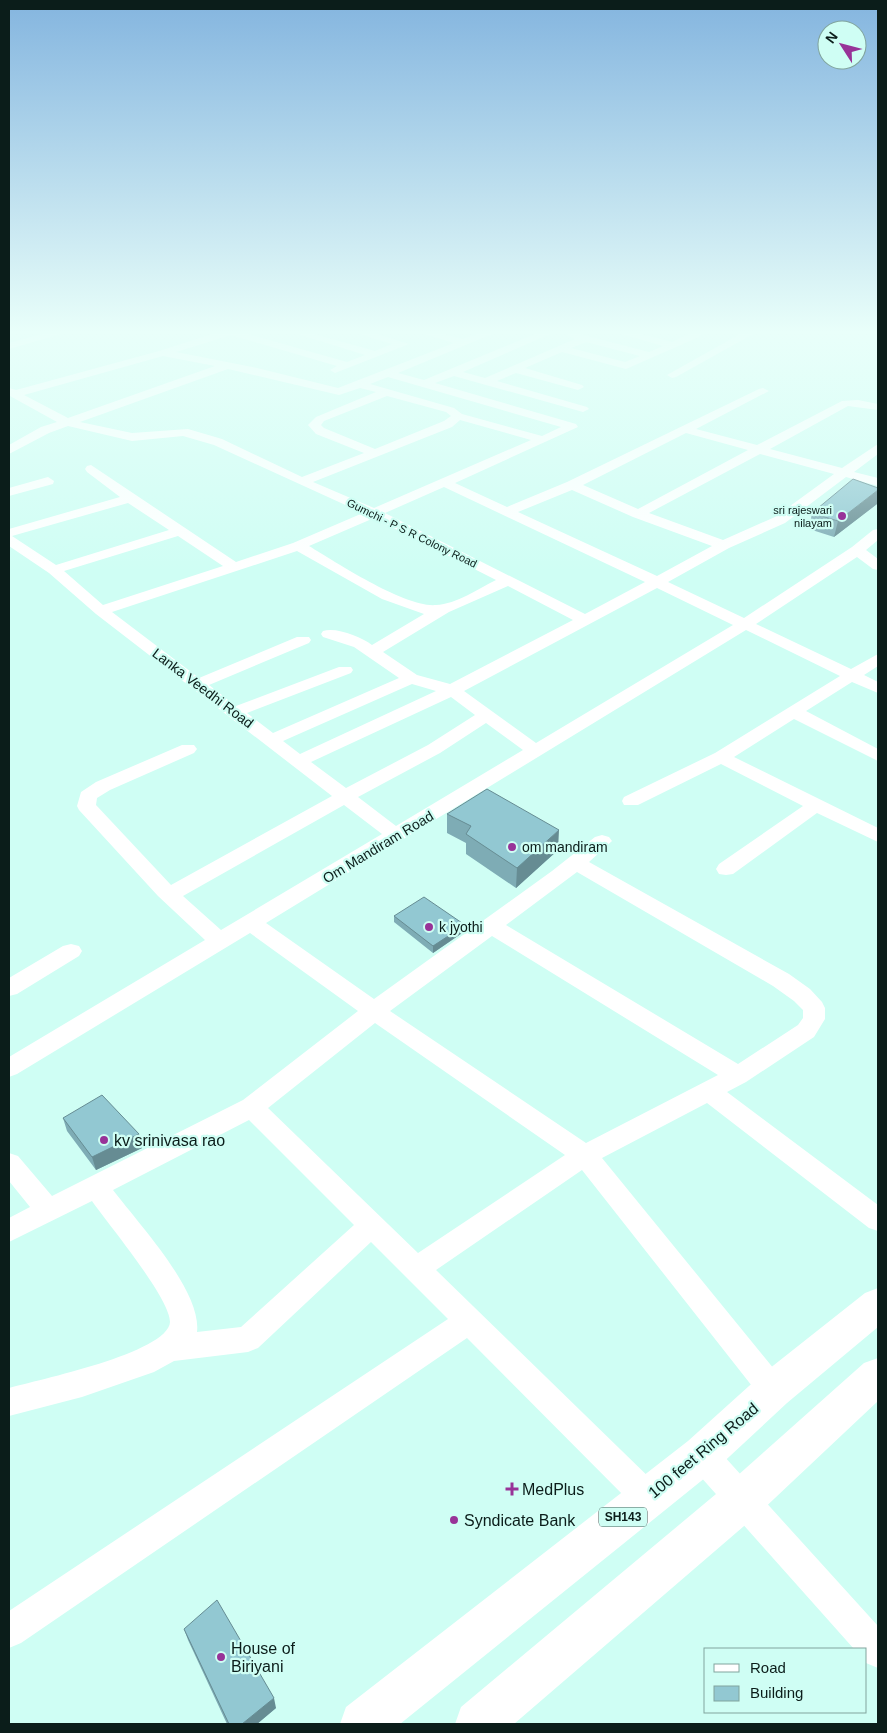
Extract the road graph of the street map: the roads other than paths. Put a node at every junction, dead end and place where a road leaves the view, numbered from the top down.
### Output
1 (45, 410) edge
2 (101, 410) edge
3 (342, 410) edge
4 (450, 410) edge
5 (513, 410) edge
6 (726, 410) edge
7 (834, 410) edge
8 (458, 416) junction
9 (67, 422) junction
10 (687, 430) junction
11 (543, 440) junction
12 (878, 448) edge
13 (9, 450) edge
14 (762, 450) junction
15 (374, 453) junction
16 (91, 469) dead end
17 (844, 473) junction
18 (48, 481) dead end
19 (302, 482) junction
20 (878, 482) edge
21 (445, 483) junction
22 (572, 485) junction
23 (9, 492) edge
24 (130, 498) junction
25 (507, 512) junction
26 (375, 513) junction
27 (638, 514) junction
28 (180, 531) junction
29 (9, 533) edge
30 (878, 533) edge
31 (9, 540) edge
32 (298, 546) junction
33 (724, 546) junction
34 (857, 550) junction
35 (878, 566) edge
36 (236, 568) junction
37 (54, 570) junction
38 (507, 581) junction
39 (657, 582) junction
40 (445, 608) junction
41 (101, 611) junction
42 (585, 620) junction
43 (747, 623) junction
44 (329, 634) dead end
45 (303, 640) dead end
46 (372, 652) junction
47 (878, 660) edge
48 (345, 670) dead end
49 (853, 676) junction
50 (411, 679) junction
51 (198, 684) junction
52 (878, 688) edge
53 (452, 690) junction
54 (793, 711) junction
55 (235, 712) junction
56 (487, 715) junction
57 (271, 740) junction
58 (188, 749) dead end
59 (537, 752) junction
60 (878, 756) edge
61 (721, 757) junction
62 (299, 761) junction
63 (345, 796) junction
64 (631, 800) dead end
65 (816, 805) junction
66 (397, 836) junction
67 (878, 836) edge
68 (602, 841) dead end
69 (574, 862) junction
70 (726, 869) dead end
71 (169, 895) junction
72 (251, 923) junction
73 (490, 925) junction
74 (221, 942) junction
75 (71, 952) dead end
76 (9, 988) edge
77 (374, 1011) junction
78 (9, 1068) edge
79 (738, 1076) junction
80 (708, 1091) junction
81 (252, 1107) junction
82 (585, 1155) junction
83 (9, 1163) edge
84 (96, 1187) junction
85 (48, 1211) junction
86 (878, 1220) edge
87 (372, 1224) junction
88 (9, 1231) edge
89 (416, 1268) junction
90 (878, 1305) edge
91 (470, 1320) junction
92 (170, 1348) junction
93 (878, 1376) edge
94 (774, 1390) junction
95 (9, 1402) edge
96 (702, 1454) junction
97 (648, 1498) junction
98 (743, 1499) junction
99 (9, 1631) edge
100 (878, 1651) edge
101 (363, 1724) edge
102 (478, 1724) edge

1 - 9 street, Gumchi - P S R Colony Road
2 - 9 street
3 - 15 street
4 - 8 street
5 - 11 street
6 - 10 street
7 - 14 street
8 - 11 street
8 - 15 street
9 - 13 street
9 - 19 street, Gumchi - P S R Colony Road
10 - 14 street
10 - 22 street
11 - 21 street
12 - 17 street
14 - 17 street
14 - 27 street
15 - 19 street
16 - 24 street
17 - 20 street
17 - 33 street
18 - 23 street
19 - 26 street, Gumchi - P S R Colony Road
21 - 25 street
21 - 26 street
22 - 25 street
22 - 27 street
24 - 28 street
24 - 29 street
25 - 39 street
26 - 32 street
26 - 38 street, Gumchi - P S R Colony Road
27 - 33 street
28 - 36 street
28 - 37 street
30 - 34 street, Om Mandiram Road
31 - 37 street, Lanka Veedhi Road
32 - 36 street
32 - 40 street
33 - 39 street
34 - 35 street
34 - 43 street, Om Mandiram Road
36 - 41 street
37 - 41 street, Lanka Veedhi Road
38 - 40 street
38 - 42 street, Gumchi - P S R Colony Road
39 - 42 street
39 - 43 street
40 - 46 street
41 - 51 street, Lanka Veedhi Road
42 - 53 street
43 - 49 street
43 - 59 street, Om Mandiram Road
44 - 46 street
45 - 51 street
46 - 50 street
47 - 49 street
48 - 55 street
49 - 52 street
49 - 54 street
50 - 53 street
50 - 57 street
51 - 55 street, Lanka Veedhi Road
53 - 56 street
53 - 62 street
54 - 60 street
54 - 61 street
55 - 57 street, Lanka Veedhi Road
56 - 59 street
56 - 63 street
57 - 62 street, Lanka Veedhi Road
58 - 71 street
59 - 66 street, Om Mandiram Road
61 - 64 street
61 - 65 street
62 - 63 street, Lanka Veedhi Road
63 - 66 street, Lanka Veedhi Road
63 - 71 street
65 - 67 street
65 - 70 street
66 - 72 street, Om Mandiram Road
68 - 69 street
69 - 73 street
69 - 79 street
71 - 74 street
72 - 74 street, Om Mandiram Road
72 - 77 street
73 - 77 street
73 - 79 street
74 - 78 street, Om Mandiram Road
75 - 76 street
77 - 81 street
77 - 82 street
79 - 80 street
80 - 82 street
80 - 86 street
81 - 84 street
81 - 87 street
82 - 89 street
82 - 94 street
83 - 85 street
84 - 85 street
84 - 92 street
85 - 88 street
87 - 89 street
87 - 92 street
89 - 91 street
90 - 94 main road, 100 feet Ring Road / SH143
91 - 97 street
91 - 99 street
92 - 95 street
93 - 98 main road
94 - 96 main road, 100 feet Ring Road / SH143
96 - 97 main road, 100 feet Ring Road / SH143
96 - 98 street
97 - 101 main road, 100 feet Ring Road / SH143
98 - 100 street
98 - 102 main road

